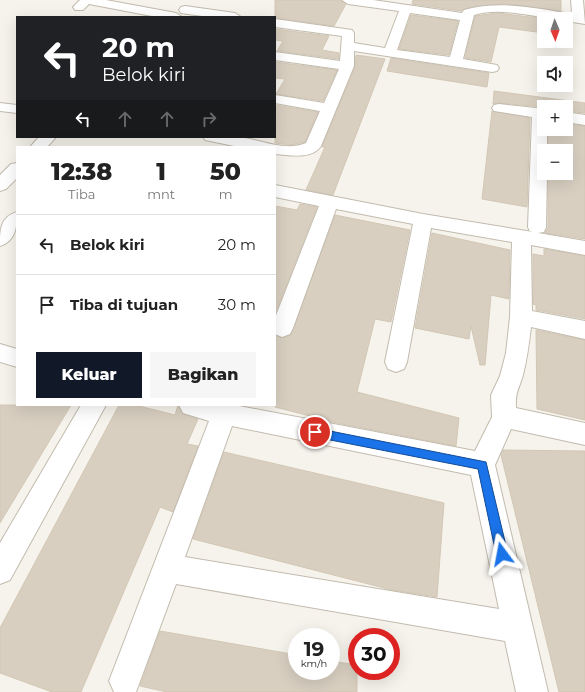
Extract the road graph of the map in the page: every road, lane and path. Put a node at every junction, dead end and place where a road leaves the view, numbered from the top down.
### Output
1 (160, 0) edge
2 (194, 0) edge
3 (348, 0) edge
4 (447, 0) edge
5 (577, 0) edge
6 (382, 2) edge
7 (510, 5) edge
8 (79, 7) dead end
9 (406, 8) junction
10 (145, 12) junction
11 (443, 13) junction
12 (180, 15) edge
13 (208, 16) edge
14 (467, 16) junction
15 (581, 20) edge
16 (276, 23) edge
17 (348, 46) junction
18 (390, 52) junction
19 (276, 56) edge
20 (455, 63) junction
21 (347, 66) junction
22 (492, 68) dead end
23 (276, 99) edge
24 (0, 107) edge
25 (328, 108) junction
26 (499, 108) dead end
27 (16, 109) edge
28 (537, 113) edge
29 (573, 118) edge
30 (585, 120) edge
31 (540, 136) edge
32 (47, 138) edge
33 (217, 138) edge
34 (39, 146) edge
35 (260, 146) edge
36 (276, 149) edge
37 (16, 169) edge
38 (0, 185) edge
39 (276, 191) edge
40 (330, 202) junction
41 (16, 219) edge
42 (423, 220) junction
43 (530, 231) junction
44 (0, 239) edge
45 (585, 248) edge
46 (520, 317) junction
47 (282, 328) dead end
48 (585, 330) edge
49 (0, 353) edge
50 (16, 358) edge
51 (396, 362) dead end
52 (93, 406) edge
53 (195, 406) edge
54 (224, 414) junction
55 (504, 417) junction
56 (585, 434) edge
57 (482, 465) junction
58 (167, 568) junction
59 (0, 570) edge
60 (519, 628) junction
61 (125, 681) dead end
62 (532, 692) edge

1 - 10 street
2 - 12 street
3 - 6 street
4 - 11 street
5 - 15 street
6 - 9 street
7 - 14 street
7 - 15 street
8 - 10 street
9 - 11 street
9 - 18 street
10 - 12 street
11 - 14 street
12 - 13 street
14 - 20 street
16 - 17 street
17 - 18 street
17 - 21 street
18 - 20 street
19 - 21 street
20 - 22 street
21 - 25 street
23 - 25 street
24 - 27 street
25 - 36 street
26 - 28 street
29 - 30 street
31 - 43 street
32 - 34 street
33 - 35 street
37 - 38 street
39 - 40 street
40 - 42 street
40 - 47 street
41 - 44 street
42 - 43 street
42 - 51 street
43 - 45 street
43 - 46 street
46 - 48 street
46 - 55 street
49 - 50 street
52 - 59 street
53 - 54 street
54 - 57 street
54 - 58 street
55 - 56 street
55 - 57 street
57 - 60 street
58 - 60 street
58 - 61 street
60 - 62 street

